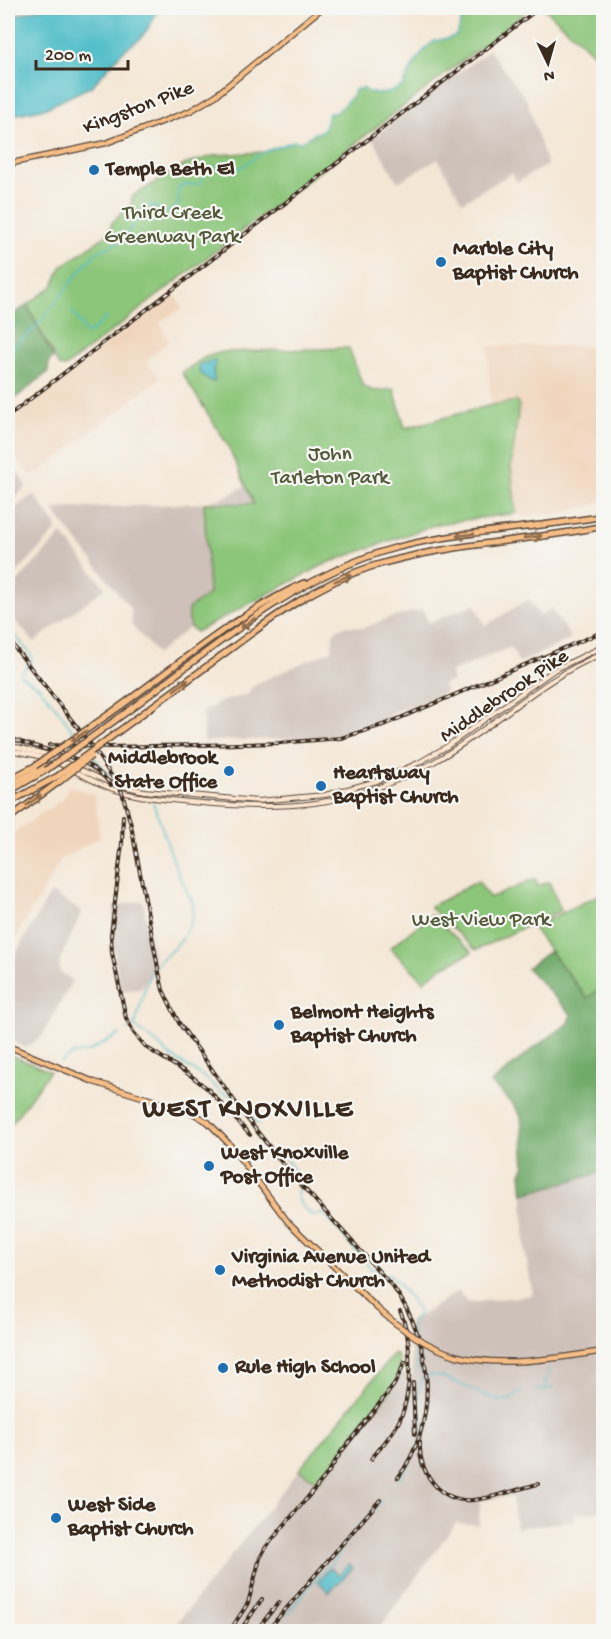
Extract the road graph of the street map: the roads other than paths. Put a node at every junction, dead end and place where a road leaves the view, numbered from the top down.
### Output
1 (322, 8) edge
2 (8, 164) edge
3 (603, 515) edge
4 (603, 526) edge
5 (350, 564) junction
6 (603, 646) edge
7 (603, 653) edge
8 (10, 748) edge
9 (46, 768) junction
10 (400, 772) junction
11 (59, 778) junction
12 (403, 778) junction
13 (8, 780) edge
14 (8, 786) edge
15 (8, 792) edge
16 (192, 795) junction
17 (164, 799) junction
18 (8, 803) edge
19 (8, 819) edge
20 (8, 1046) edge
21 (603, 1352) edge

1 - 2 main road, Kingston Pike
3 -> 5 highway
11 -> 4 highway, bridge
5 -> 9 highway, bridge
5 -> 13 highway, bridge
6 - 10 main road, Middlebrook Pike
7 - 12 main road, Middlebrook Pike
8 - 16 main road, Middlebrook Pike
8 - 17 main road, Middlebrook Pike
9 - 14 highway
9 - 15 highway
10 - 12 main road
10 - 16 main road, Middlebrook Pike
11 - 18 highway
19 -> 11 highway
12 - 17 main road, Middlebrook Pike
16 - 17 main road
20 - 21 main road, bridge

